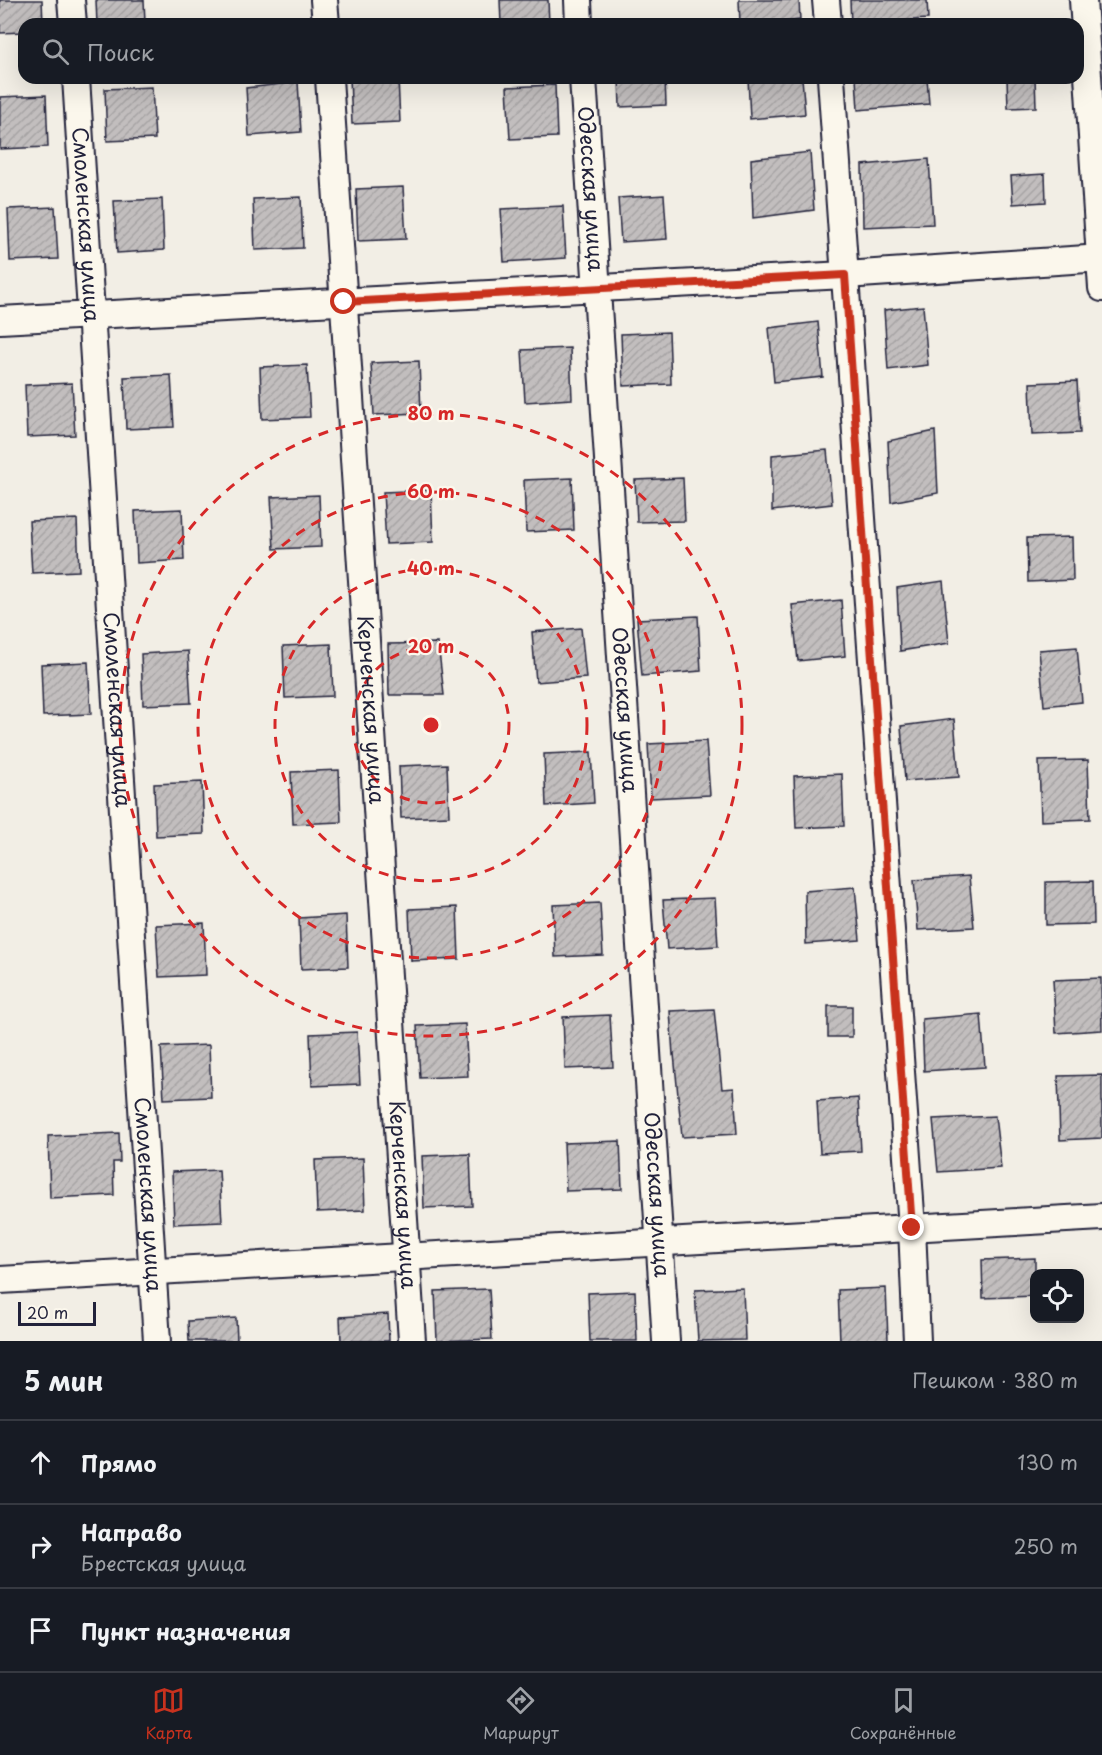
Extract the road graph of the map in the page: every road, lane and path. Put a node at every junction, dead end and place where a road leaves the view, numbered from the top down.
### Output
1 (71, 0) edge
2 (324, 0) edge
3 (578, 0) edge
4 (826, 0) edge
5 (1083, 0) edge
6 (72, 18) edge
7 (326, 18) edge
8 (579, 18) edge
9 (828, 18) edge
10 (76, 84) edge
11 (329, 84) edge
12 (583, 84) edge
13 (831, 84) edge
14 (1101, 258) edge
15 (845, 275) junction
16 (1102, 288) edge
17 (596, 289) junction
18 (344, 302) junction
19 (91, 315) junction
20 (0, 320) edge
21 (1102, 1217) edge
22 (912, 1228) junction
23 (658, 1242) junction
24 (406, 1257) junction
25 (153, 1271) junction
26 (0, 1280) edge
27 (157, 1341) edge
28 (412, 1341) edge
29 (666, 1341) edge
30 (916, 1341) edge

1 - 6 street
2 - 7 street
3 - 8 street
4 - 9 street
5 - 14 street
10 - 19 street, Смоленская улица
11 - 18 street, Керченская улица
12 - 17 street, Одесская улица
13 - 15 street
14 - 15 street
14 - 16 street
15 - 17 street
15 - 22 street
17 - 18 street
17 - 23 street, Одесская улица
18 - 19 street
18 - 24 street, Керченская улица
19 - 20 street
19 - 25 street, Смоленская улица
21 - 22 street
22 - 23 street
22 - 30 street
23 - 24 street
23 - 29 street, Одесская улица
24 - 25 street
24 - 28 street, Керченская улица
25 - 26 street
25 - 27 street, Смоленская улица

